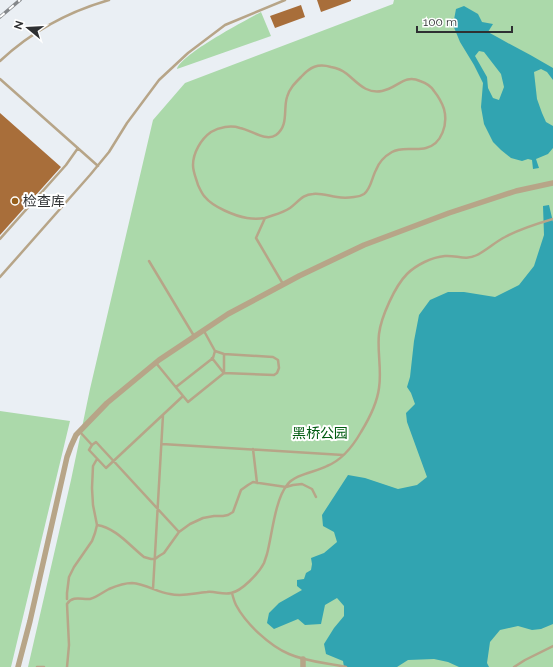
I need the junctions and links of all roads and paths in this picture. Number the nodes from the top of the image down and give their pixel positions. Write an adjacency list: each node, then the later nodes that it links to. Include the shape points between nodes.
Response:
1 (109, 0): 3 (lane, via 53,22 25,39)
2 (285, 0): 6 (lane, via 225,25 188,53 159,80)
3 (0, 61)
4 (0, 79): 5 (lane)
5 (78, 148): 6 (lane); 10 (lane, via 66,165)
6 (98, 166): 12 (lane)
7 (553, 183): 13 (street, via 516,191 364,245)
8 (265, 218): 8 (lane, via 290,208 311,194 347,198 364,194 376,168 386,156 402,149 427,148 435,144 440,139 445,116 444,107 434,90 422,81 408,78 390,89 373,91 358,85 339,69 321,65 313,67 293,85 287,96 282,128 274,136 260,136 234,126 210,133 200,143 194,157 195,175 200,190 218,207 238,216 250,219); 13 (lane, via 256,238)
9 (553, 220): 28 (lane, via 504,237 477,255 466,259 445,256 423,263 406,274 385,311 381,324 379,388 375,403 360,434)
10 (0, 238)
11 (149, 261): 15 (lane)
12 (0, 277)
13 (284, 285): 14 (street, via 228,314)
14 (204, 330): 15 (street); 16 (lane)
15 (195, 336): 19 (street)
16 (215, 351): 17 (lane); 18 (lane)
17 (224, 354): 20 (lane); 20 (lane, via 273,357 278,360 279,368 274,374)
18 (212, 358): 20 (lane); 21 (lane)
19 (156, 363): 21 (lane); 24 (street, via 107,403)
20 (224, 373): 22 (lane, via 188,402)
21 (176, 388): 22 (lane)
22 (183, 396): 23 (lane)
23 (163, 415): 26 (lane); 30 (lane)
24 (79, 432): 25 (lane); 43 (street, via 67,457)
25 (92, 444): 29 (lane, via 89,450); 30 (lane, via 96,442)
26 (162, 444): 27 (lane); 34 (lane)
27 (253, 449): 28 (lane); 31 (lane)
28 (343, 455): 32 (lane, via 328,466 295,478)
29 (97, 459): 30 (lane, via 106,468); 35 (lane, via 92,466 93,505)
30 (114, 461): 34 (lane)
31 (257, 483): 32 (lane); 36 (lane, via 253,482 241,490 235,508 228,515 203,518)
32 (286, 486): 33 (lane, via 302,484 312,489); 39 (lane, via 279,500 264,562 249,581)
33 (316, 497)
34 (158, 509): 36 (lane); 37 (lane)
35 (97, 525): 37 (lane, via 113,530 144,557); 40 (lane, via 92,541 69,577)
36 (179, 532): 37 (lane, via 164,553)
37 (155, 559): 38 (lane)
38 (153, 589): 39 (lane, via 180,596 207,592); 46 (lane, via 140,584 125,584 90,599 76,598 69,601)
39 (232, 593): 42 (lane, via 246,620 273,646)
40 (67, 599)
41 (553, 646): 49 (lane)
42 (303, 659): 47 (street); 48 (lane)
43 (18, 667)
44 (37, 667): 45 (lane)
45 (44, 667)
46 (67, 667)
47 (303, 667)
48 (346, 667)
49 (514, 667)

